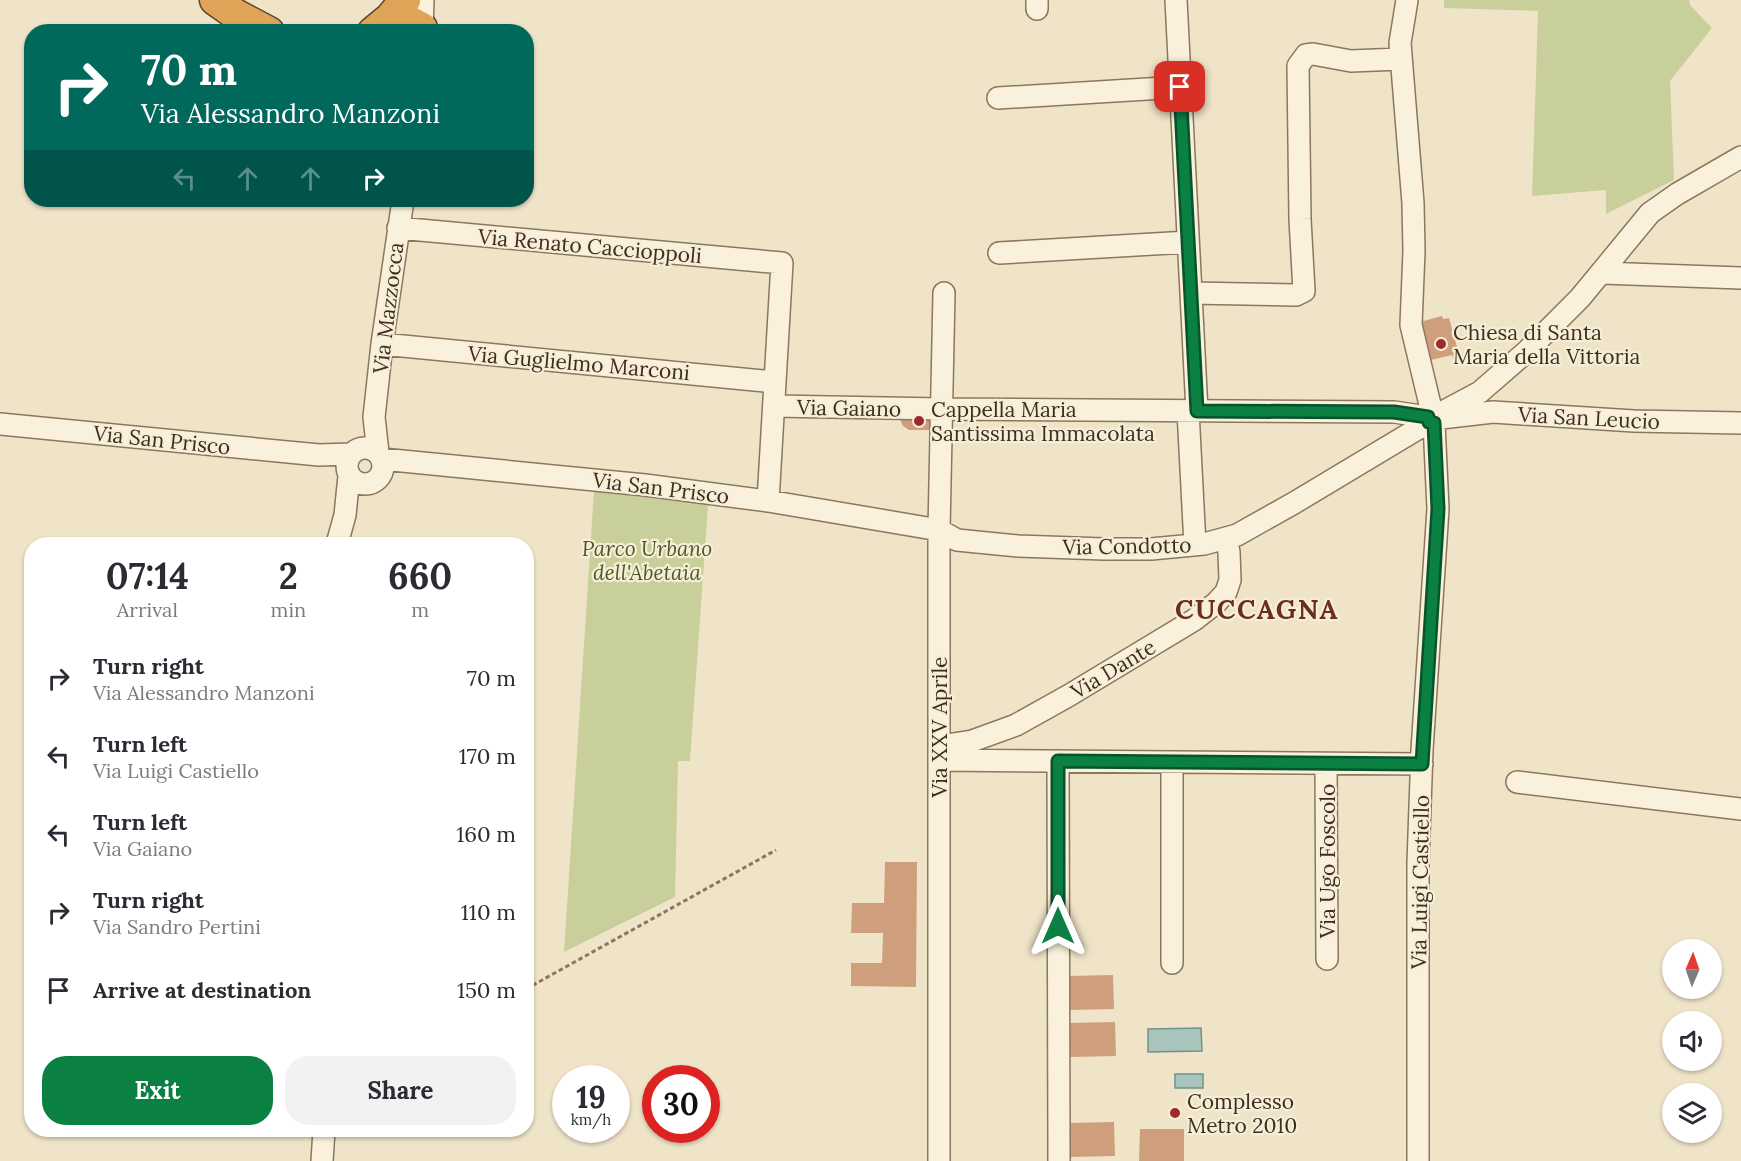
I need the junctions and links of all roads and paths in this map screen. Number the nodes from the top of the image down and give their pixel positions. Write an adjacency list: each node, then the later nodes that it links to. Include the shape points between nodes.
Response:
1 (215, 0): 5 (highway)
2 (250, 0): 6 (highway)
3 (1176, 0): 8 (street)
4 (1407, 0): 7 (street, Via Luigi Castiello)
5 (255, 24)
6 (265, 24)
7 (1400, 59): 18 (street, via 1351,61 1313,54 1306,55 1298,66 1304,291 1296,295); 24 (street, Via Luigi Castiello, via 1413,203 1411,325)
8 (1180, 87): 9 (street); 13 (street)
9 (998, 98)
10 (1741, 157): 15 (street, Via Condotto, via 1650,213)
11 (402, 207): 12 (street, Via Mazzocca)
12 (398, 228): 19 (street, Via Mazzocca); 20 (street, Via Renato Caccioppoli, via 782,263)
13 (1188, 242): 14 (street); 18 (street)
14 (999, 253)
15 (1602, 273): 16 (street); 24 (street, Via Condotto, via 1526,352 1480,392)
16 (1741, 278)
17 (944, 293): 22 (street, Via XXV Aprile)
18 (1191, 293): 23 (street)
19 (382, 344): 20 (street, Via Guglielmo Marconi); 27 (street, Via Mazzocca, via 374,417)
20 (775, 382): 21 (street)
21 (774, 406): 22 (street, Via Gaiano); 28 (street)
22 (941, 409): 23 (street, Via Gaiano); 30 (street, Via XXV Aprile)
23 (1192, 411): 24 (street, Via Gaiano, via 1394,412); 33 (street)
24 (1433, 418): 25 (street, Via San Leucio, via 1492,412); 32 (street, Via Condotto, via 1294,503); 38 (street, Via Luigi Castiello, via 1438,509)
25 (1741, 423)
26 (3, 424): 27 (street, Via San Prisco)
27 (361, 460): 28 (street, Via San Prisco, via 645,485); 29 (street); 29 (street, Via Mazzocca, via 384,464 382,474)
28 (768, 501): 30 (street, Via San Prisco)
29 (345, 515): 31 (street)
30 (939, 530): 33 (street, Via Condotto, via 957,540 1018,546 1151,549); 34 (street, Via XXV Aprile)
31 (339, 537)
32 (1226, 538): 33 (street, Via Condotto); 34 (street, Via Dante, via 1230,580 1226,592 1194,620 1016,725)
33 (1195, 545)
34 (940, 753): 35 (street); 47 (street, Via XXV Aprile)
35 (1058, 761): 36 (street); 48 (street)
36 (1172, 762): 37 (street); 43 (street)
37 (1326, 764): 38 (street); 42 (street, Via Ugo Foscolo)
38 (1422, 764): 49 (street, Via Luigi Castiello, via 1418,863)
39 (1517, 782): 40 (street)
40 (1741, 809)
41 (776, 850): 44 (path)
42 (1327, 959)
43 (1172, 963)
44 (534, 985)
45 (324, 1137): 46 (street)
46 (322, 1161)
47 (939, 1161)
48 (1059, 1161)
49 (1418, 1161)

